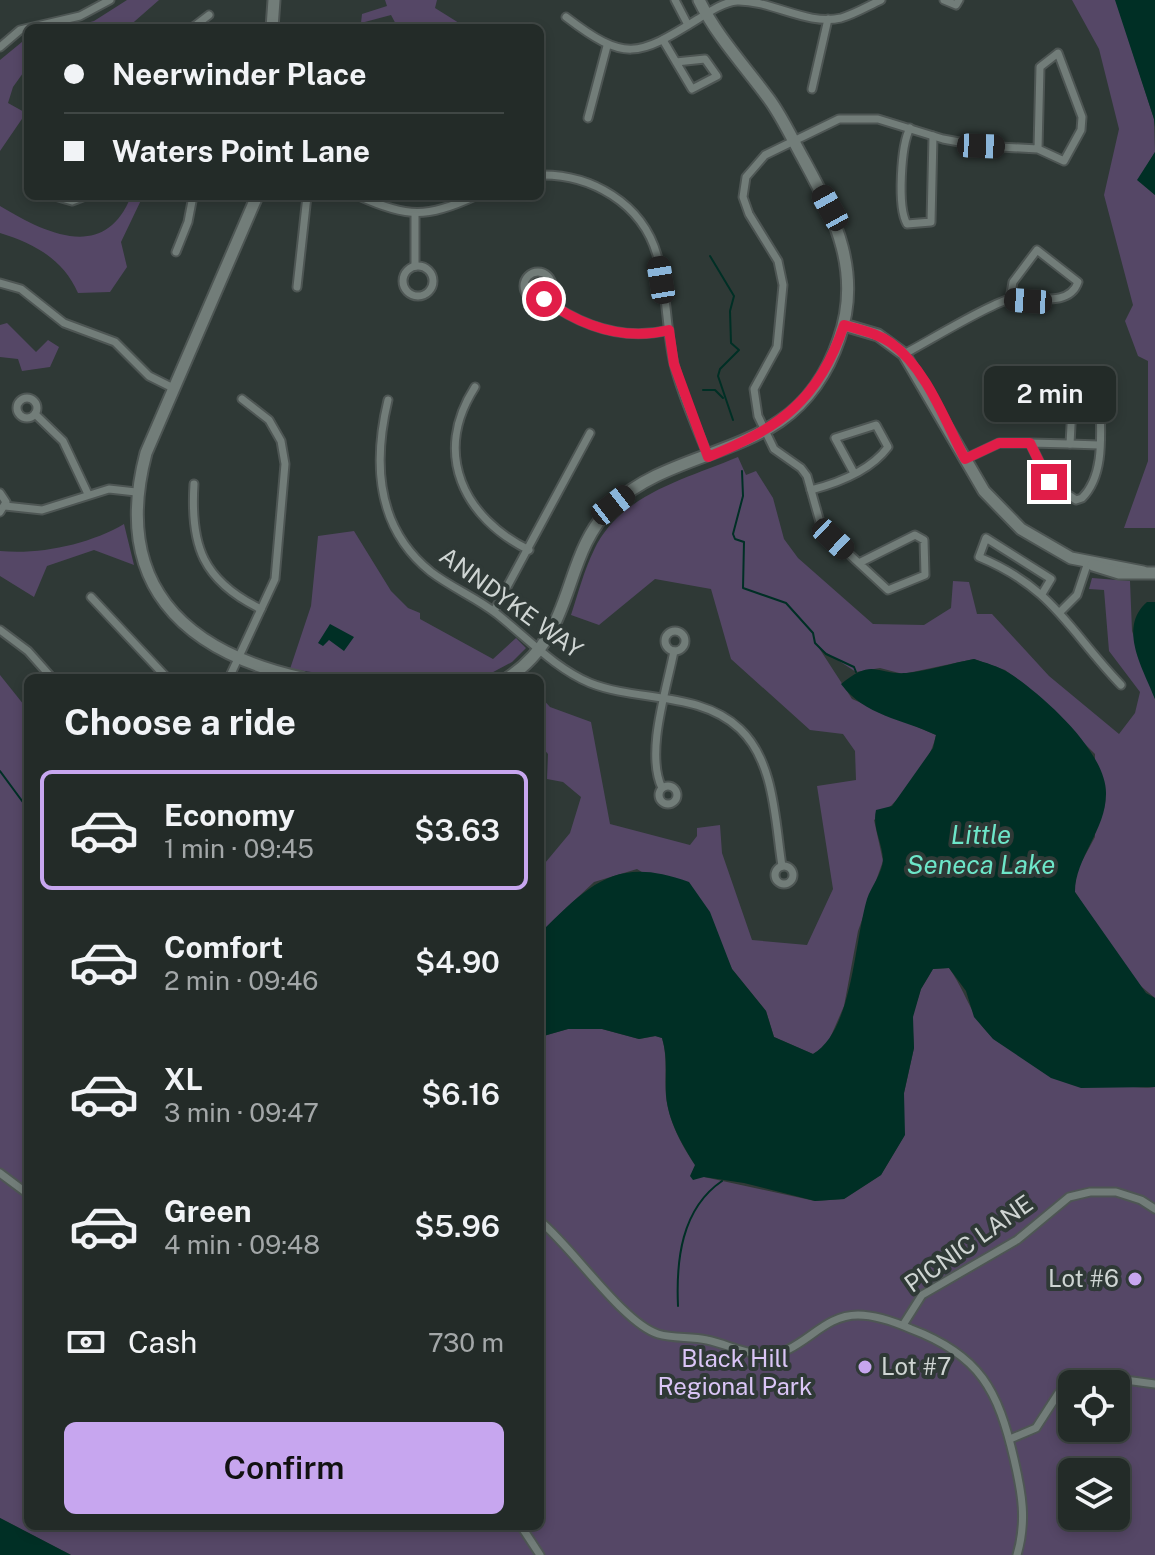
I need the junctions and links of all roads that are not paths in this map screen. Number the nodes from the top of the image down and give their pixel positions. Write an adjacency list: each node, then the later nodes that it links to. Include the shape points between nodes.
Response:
1 (110, 0): 13 (street, via 80,16)
2 (274, 0): 15 (street)
3 (675, 0): 16 (street)
4 (699, 0): 9 (street)
5 (881, 0): 12 (street)
6 (944, 0): 7 (street, via 956,5)
7 (959, 0)
8 (742, 1): 9 (street); 12 (street)
9 (706, 14): 16 (street); 26 (street)
10 (209, 15): 14 (street)
11 (566, 17): 19 (street)
12 (828, 19): 22 (street)
13 (46, 24)
14 (197, 24)
15 (272, 24)
16 (688, 25): 18 (street)
17 (24, 29): 20 (street)
18 (663, 40): 19 (street, via 639,48); 21 (street)
19 (607, 46): 23 (street)
20 (0, 47)
21 (676, 62): 21 (street, via 692,89 717,76 705,59)
22 (812, 89)
23 (588, 118)
24 (910, 128): 25 (street); 25 (street, via 903,141 903,211 907,224 914,226 931,222); 26 (street, via 878,119 839,119)
25 (933, 136): 27 (street, via 981,146)
26 (793, 139): 41 (street, via 841,236 849,284); 49 (street, via 753,166 743,187 749,214 778,261 783,285 777,347 754,389)
27 (1038, 149): 27 (street, via 1064,161 1081,130 1082,117 1058,53 1040,67)
28 (544, 175): 42 (street, via 588,181 633,212 657,255)
29 (192, 200): 35 (street)
30 (256, 200): 45 (street)
31 (307, 200): 38 (street)
32 (368, 200): 34 (street)
33 (466, 200): 34 (street)
34 (415, 214): 36 (street)
35 (176, 252)
36 (415, 266): 36 (street, via 425,268 433,279 424,296 409,294 404,286 406,272)
37 (0, 283): 45 (street, via 21,289 64,323 115,342 149,376)
38 (297, 287)
39 (544, 299): 39 (street, via 525,292 526,278 534,273 551,278 551,293); 42 (street, via 618,333)
40 (1010, 299): 40 (street, via 1046,302 1073,291 1078,282 1037,250 1013,282); 43 (street)
41 (844, 325): 43 (street, via 878,335); 49 (street, via 813,391)
42 (669, 330): 54 (street, via 674,364)
43 (904, 354): 55 (street)
44 (475, 387): 63 (street, via 459,436 461,481 486,523)
45 (173, 388): 59 (street)
46 (242, 399): 69 (street, via 269,420 281,441 285,464 275,579)
47 (388, 400): 70 (street, ANNDYKE WAY, via 378,461 391,521 428,570)
48 (35, 414): 61 (street, via 63,441)
49 (764, 431): 54 (street); 58 (street, via 774,449 801,468)
50 (590, 433): 63 (street)
51 (1030, 443): 52 (street); 53 (street, via 1049,482 1076,500 1095,481); 55 (street, via 999,443)
52 (1070, 444): 53 (street); 53 (street, via 1073,388 1100,389)
53 (1099, 445)
54 (708, 457): 73 (street, via 651,480 613,505 579,558 561,617)
55 (965, 459): 64 (street, via 989,498 1021,529 1054,550)
56 (854, 473): 56 (street, via 888,447 876,425 835,438); 58 (street)
57 (194, 484): 69 (street, via 193,523 203,559 226,588)
58 (811, 490): 65 (street, via 822,529)
59 (136, 492): 61 (street, via 109,489); 75 (street, via 140,546 159,592 188,628)
60 (0, 493): 62 (street)
61 (88, 494): 62 (street, via 42,510)
62 (3, 509)
63 (529, 550): 70 (street)
64 (1088, 562): 66 (street); 71 (street, via 1077,595)
65 (859, 563): 65 (street, via 888,590 925,575 924,540 915,535)
66 (1149, 572)
67 (1042, 594): 67 (street, via 1051,579 986,538 979,557); 71 (street)
68 (91, 597): 77 (street)
69 (261, 609): 75 (street)
70 (494, 611): 73 (street, ANNDYKE WAY)
71 (1061, 611): 81 (street)
72 (0, 630): 76 (street)
73 (541, 650): 80 (street); 82 (street, ANNDYKE WAY, via 592,684)
74 (674, 651): 82 (street)
75 (237, 660): 78 (street); 79 (street)
76 (48, 674)
77 (163, 674)
78 (231, 674)
79 (288, 674)
80 (513, 674)
81 (1121, 685)
82 (665, 699): 83 (street, via 655,760); 84 (street, ANNDYKE WAY, via 721,715 756,749 767,775)
83 (662, 788)
84 (782, 866)
85 (0, 1173): 86 (street)
86 (24, 1191)
87 (1155, 1209): 89 (street, PICNIC LANE, via 1116,1192 1069,1197 1017,1240 922,1295)
88 (544, 1225): 89 (street, via 634,1319 663,1336 706,1339 744,1353 769,1355 849,1315)
89 (903, 1325): 91 (street, via 944,1343 977,1368 997,1399)
90 (1155, 1384): 91 (street, via 1096,1376 1074,1380 1036,1428)
91 (1010, 1439): 94 (street, via 1024,1510)
92 (524, 1530): 93 (street)
93 (540, 1555)
94 (1017, 1555)

